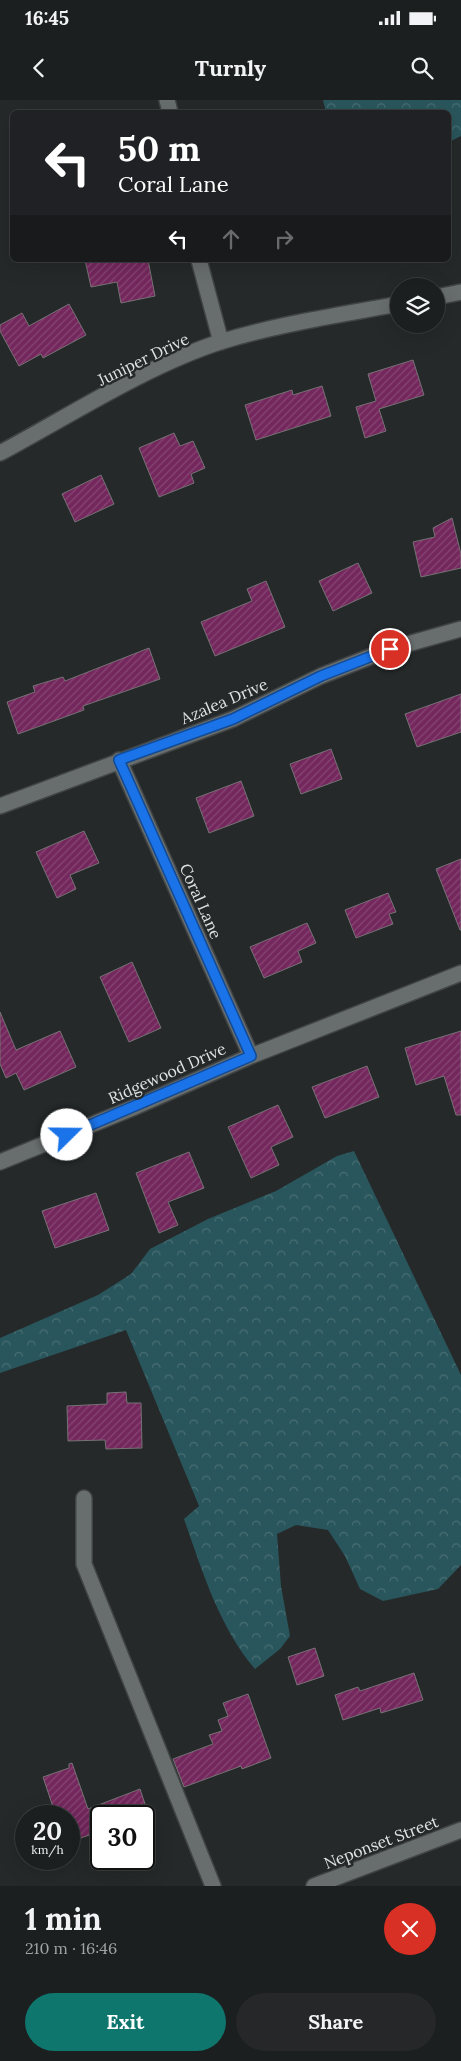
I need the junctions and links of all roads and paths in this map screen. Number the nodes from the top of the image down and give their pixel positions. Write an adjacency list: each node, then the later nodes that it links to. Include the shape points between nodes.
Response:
1 (200, 262): 5 (street)
2 (461, 292): 3 (street)
3 (445, 295)
4 (390, 306): 5 (street, Juniper Drive)
5 (221, 342): 6 (street, Juniper Drive, via 168,362)
6 (0, 453)
7 (461, 629): 8 (street, Azalea Drive, via 390,649 321,676 233,719)
8 (119, 760): 9 (street, Azalea Drive); 11 (street, Coral Lane)
9 (0, 806)
10 (461, 973): 11 (street, Ridgewood Drive)
11 (251, 1056): 12 (street, Ridgewood Drive)
12 (0, 1162)
13 (84, 1498): 15 (street, via 84,1564)
14 (461, 1830): 16 (street, Neponset Street)
15 (214, 1886)
16 (314, 1886)

